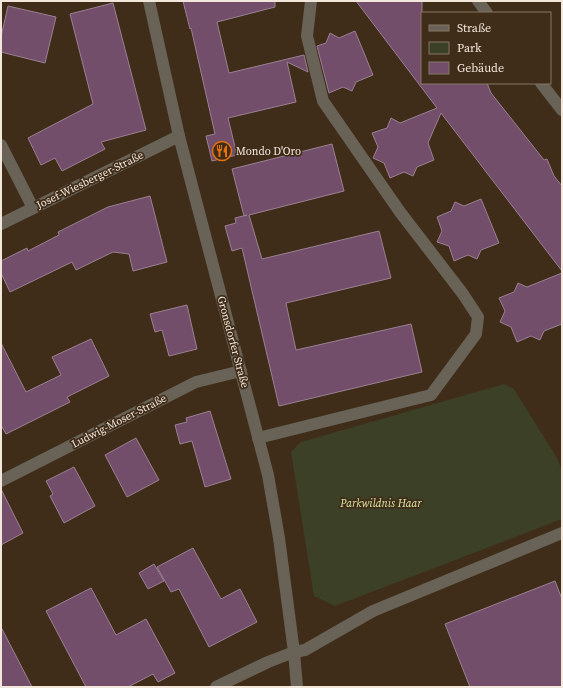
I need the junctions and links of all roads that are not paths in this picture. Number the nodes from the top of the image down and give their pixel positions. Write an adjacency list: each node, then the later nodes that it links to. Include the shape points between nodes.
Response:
1 (149, 1): 7 (street, Gronsdorfer Straße)
2 (311, 1): 12 (street, via 307,36 323,101 478,318 476,334 431,395)
3 (478, 1): 4 (street)
4 (486, 12)
5 (542, 84): 6 (street)
6 (562, 110)
7 (179, 136): 9 (street, Josef-Wiesberger-Straße); 11 (street, Gronsdorfer Straße)
8 (1, 145): 9 (street)
9 (33, 208): 10 (street, Josef-Wiesberger-Straße)
10 (1, 224)
11 (241, 371): 12 (street, Gronsdorfer Straße); 13 (street, Ludwig-Moser-Straße, via 196,382)
12 (258, 438): 15 (street, Gronsdorfer Straße, via 268,475 279,538)
13 (1, 480)
14 (562, 532): 15 (street, via 373,611 305,650)
15 (294, 652): 16 (street); 17 (street, Gronsdorfer Straße)
16 (216, 687)
17 (297, 687)

